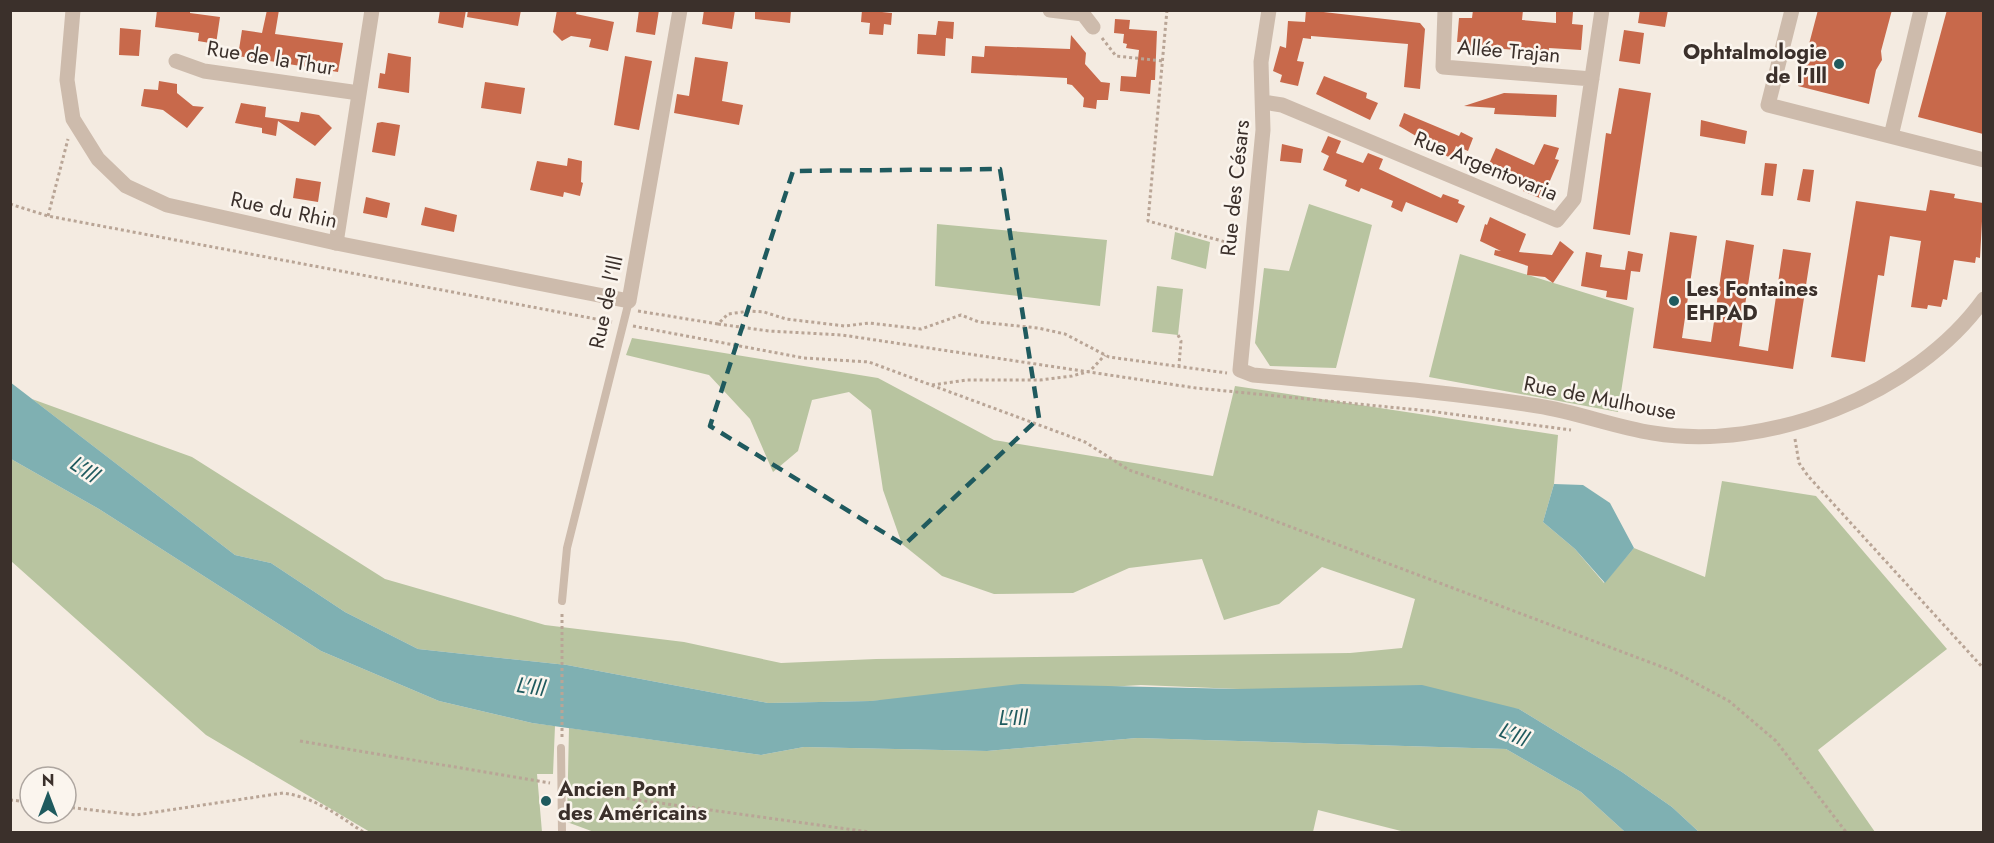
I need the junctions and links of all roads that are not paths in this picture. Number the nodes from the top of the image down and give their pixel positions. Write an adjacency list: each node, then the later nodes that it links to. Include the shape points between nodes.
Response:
1 (73, 10): 17 (street, Rue du Rhin, via 67,80 73,118 98,159 126,186 166,205)
2 (372, 10): 13 (street, Rue de la Thur)
3 (680, 10): 19 (street, Rue de l'Ill)
4 (1050, 10): 10 (street, via 1083,14)
5 (1269, 10): 14 (street, Rue des Césars, via 1261,62)
6 (1445, 10): 12 (street, Allée Trajan, via 1443,67)
7 (1602, 10): 12 (street, Rue Argentovaria)
8 (1792, 10): 15 (street, via 1768,105)
9 (1921, 10): 15 (street)
10 (1093, 27)
11 (176, 61): 13 (street, Rue de la Thur, via 204,71)
12 (1592, 79): 14 (street, Rue Argentovaria, via 1574,200 1557,220 1282,105)
13 (359, 93): 17 (street, Rue de la Thur)
14 (1263, 102): 20 (street, Rue des Césars)
15 (1891, 136): 16 (street)
16 (1983, 160)
17 (336, 243): 19 (street, Rue du Rhin)
18 (1983, 299): 20 (street, Rue de Mulhouse, via 1962,324 1899,376 1854,402 1768,431 1702,436 1655,434 1540,406 1253,375)
19 (628, 305): 21 (lane, Rue de l'Ill, via 567,548)
20 (1240, 370)
21 (562, 601)
22 (561, 748): 23 (lane)
23 (562, 832)

